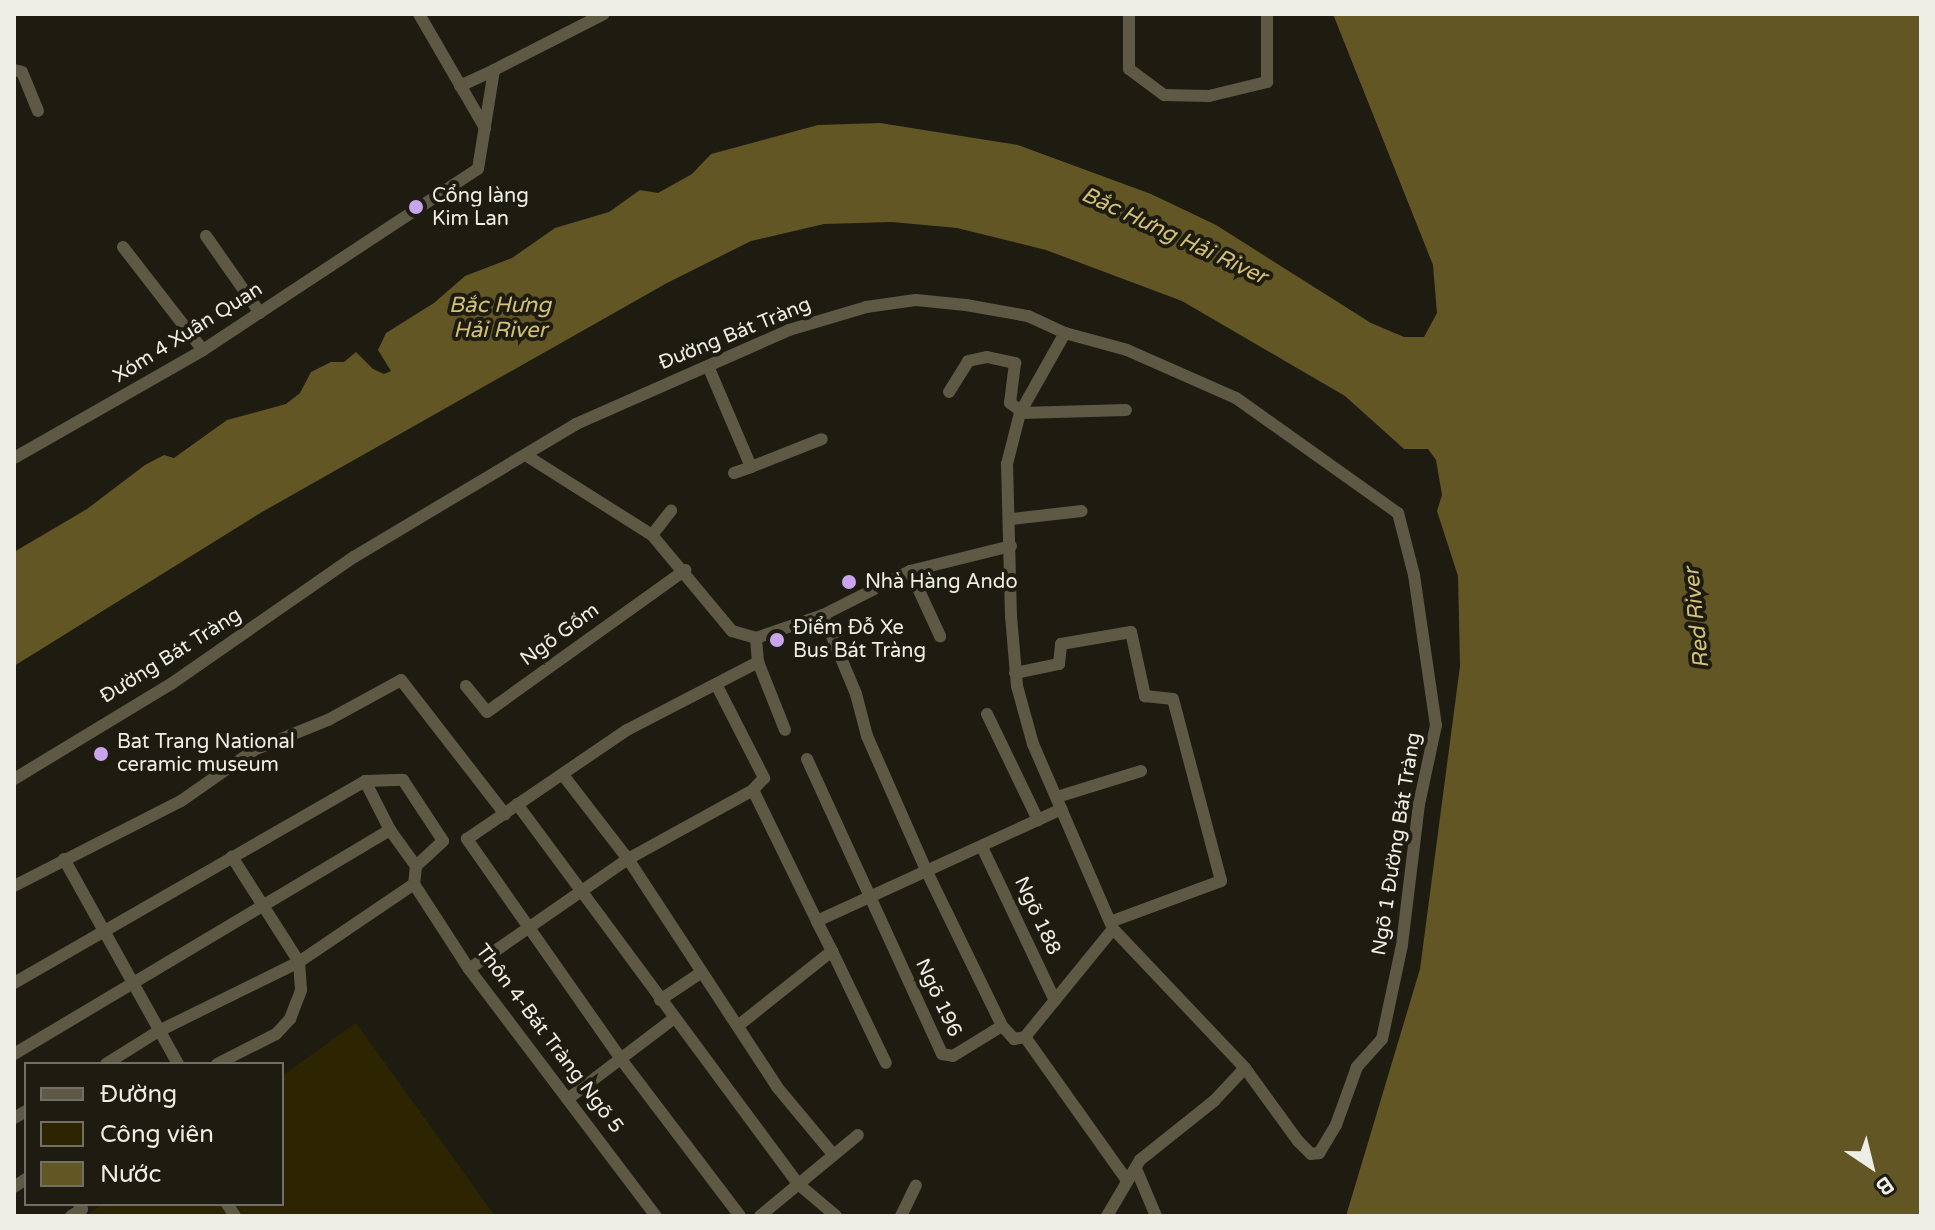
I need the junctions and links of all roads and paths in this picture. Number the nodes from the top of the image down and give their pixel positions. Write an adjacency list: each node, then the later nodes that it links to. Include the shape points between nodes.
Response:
1 (419, 14): 7 (street)
2 (604, 14): 6 (street)
3 (1129, 14): 4 (street, via 1129,69 1164,95 1194,96 1267,82)
4 (1267, 14)
5 (14, 70): 8 (street, via 22,72)
6 (494, 70): 7 (street); 9 (street, Xóm 4 Xuân Quan)
7 (460, 86): 9 (street)
8 (38, 111)
9 (485, 128): 12 (street, Xóm 4 Xuân Quan, via 478,169)
10 (206, 236): 12 (street)
11 (123, 247): 14 (street)
12 (260, 313): 14 (street, Xóm 4 Xuân Quan)
13 (1065, 333): 15 (street, Đường Bát Tràng, via 1028,316 916,300 866,307 789,330); 18 (street); 87 (street, Ngõ 1 Đường Bát Tràng, via 1127,350 1236,398 1398,513 1424,621 1436,725 1382,1039 1357,1067 1336,1125 1319,1153 1311,1154 1298,1141)
14 (203, 350): 21 (street, Xóm 4 Xuân Quan)
15 (708, 366): 20 (street, Đường Bát Tràng, via 576,424); 22 (street)
16 (949, 392): 18 (street, via 968,361 987,357 1015,363 1010,403)
17 (1126, 410): 18 (street)
18 (1020, 412): 26 (street, via 1007,464)
19 (822, 439): 22 (street)
20 (527, 456): 27 (street); 43 (street, Đường Bát Tràng, via 354,557 171,684)
21 (14, 458)
22 (751, 467): 23 (street)
23 (734, 473)
24 (671, 511): 27 (street)
25 (1082, 511): 26 (street)
26 (1011, 519): 28 (street)
27 (652, 535): 29 (street)
28 (1011, 546): 30 (street); 35 (street)
29 (685, 570): 33 (street, via 732,631); 37 (street, Ngõ Gốm, via 487,712)
30 (910, 571): 31 (street); 32 (street)
31 (823, 615): 33 (street); 58 (street, via 856,694 867,736)
32 (940, 636)
33 (756, 638): 34 (street)
34 (758, 662): 36 (street); 39 (street)
35 (1015, 673): 46 (street, via 1033,744); 65 (street, via 1059,664 1061,644 1131,632 1145,696 1173,699 1221,881)
36 (716, 684): 42 (street, via 627,730); 45 (street, via 764,778)
37 (466, 686)
38 (987, 714): 49 (street)
39 (785, 730)
40 (807, 759): 62 (street)
41 (1141, 771): 46 (street)
42 (563, 775): 47 (street); 56 (street)
43 (14, 779)
44 (365, 781): 50 (street); 52 (street, via 403,780); 54 (street)
45 (753, 790): 56 (street); 64 (street)
46 (1059, 803): 49 (street); 65 (street)
47 (517, 804): 48 (street); 61 (street)
48 (505, 814): 51 (street); 55 (street, via 401,680 328,720 254,750 181,801)
49 (1038, 820): 53 (street)
50 (390, 830): 57 (street); 63 (street)
51 (467, 839): 52 (street); 66 (street)
52 (443, 841): 57 (street)
53 (982, 847): 58 (street); 75 (street, Ngõ 188)
54 (232, 857): 63 (street); 67 (street)
55 (64, 859): 60 (street); 67 (street)
56 (628, 859): 61 (street); 71 (street)
57 (416, 866): 59 (street)
58 (927, 872): 62 (street); 78 (street)
59 (414, 884): 69 (street); 70 (street, Thôn 4-Bát Tràng Ngõ 5)
60 (14, 886)
61 (578, 891): 66 (street); 74 (street)
62 (869, 897): 64 (street); 78 (street, Ngõ 196, via 944,1056)
63 (261, 906): 69 (street); 73 (street)
64 (817, 921): 68 (street)
65 (1111, 926): 75 (street); 87 (street)
66 (525, 927): 70 (street); 82 (street)
67 (102, 932): 72 (street); 73 (street)
68 (832, 951): 77 (street); 86 (street)
69 (299, 962): 79 (street); 85 (street, via 301,990 286,1024)
70 (469, 969): 88 (street, Thôn 4-Bát Tràng Ngõ 5)
71 (702, 972): 74 (street); 77 (street)
72 (14, 983)
73 (130, 984): 79 (street); 81 (street)
74 (660, 1000): 76 (street)
75 (1055, 1001): 80 (street)
76 (673, 1019): 82 (street); 92 (street)
77 (739, 1025): 90 (street, via 777,1087)
78 (1002, 1026): 80 (street, via 1014,1039)
79 (157, 1032): 83 (street); 84 (street)
80 (1025, 1037): 91 (street)
81 (14, 1054)
82 (621, 1059): 88 (street); 95 (street)
83 (109, 1062)
84 (177, 1062)
85 (220, 1062)
86 (886, 1063)
87 (1245, 1068): 91 (street, via 1214,1101 1140,1160)
88 (569, 1098): 94 (street, Thôn 4-Bát Tràng Ngõ 5)
89 (858, 1135): 90 (street)
90 (832, 1153): 92 (street)
91 (1132, 1175): 99 (street); 100 (street)
92 (797, 1183): 96 (street); 97 (street)
93 (916, 1185): 98 (street)
94 (656, 1216)
95 (740, 1216)
96 (760, 1216)
97 (836, 1216)
98 (901, 1216)
99 (1107, 1216)
100 (1156, 1216)

